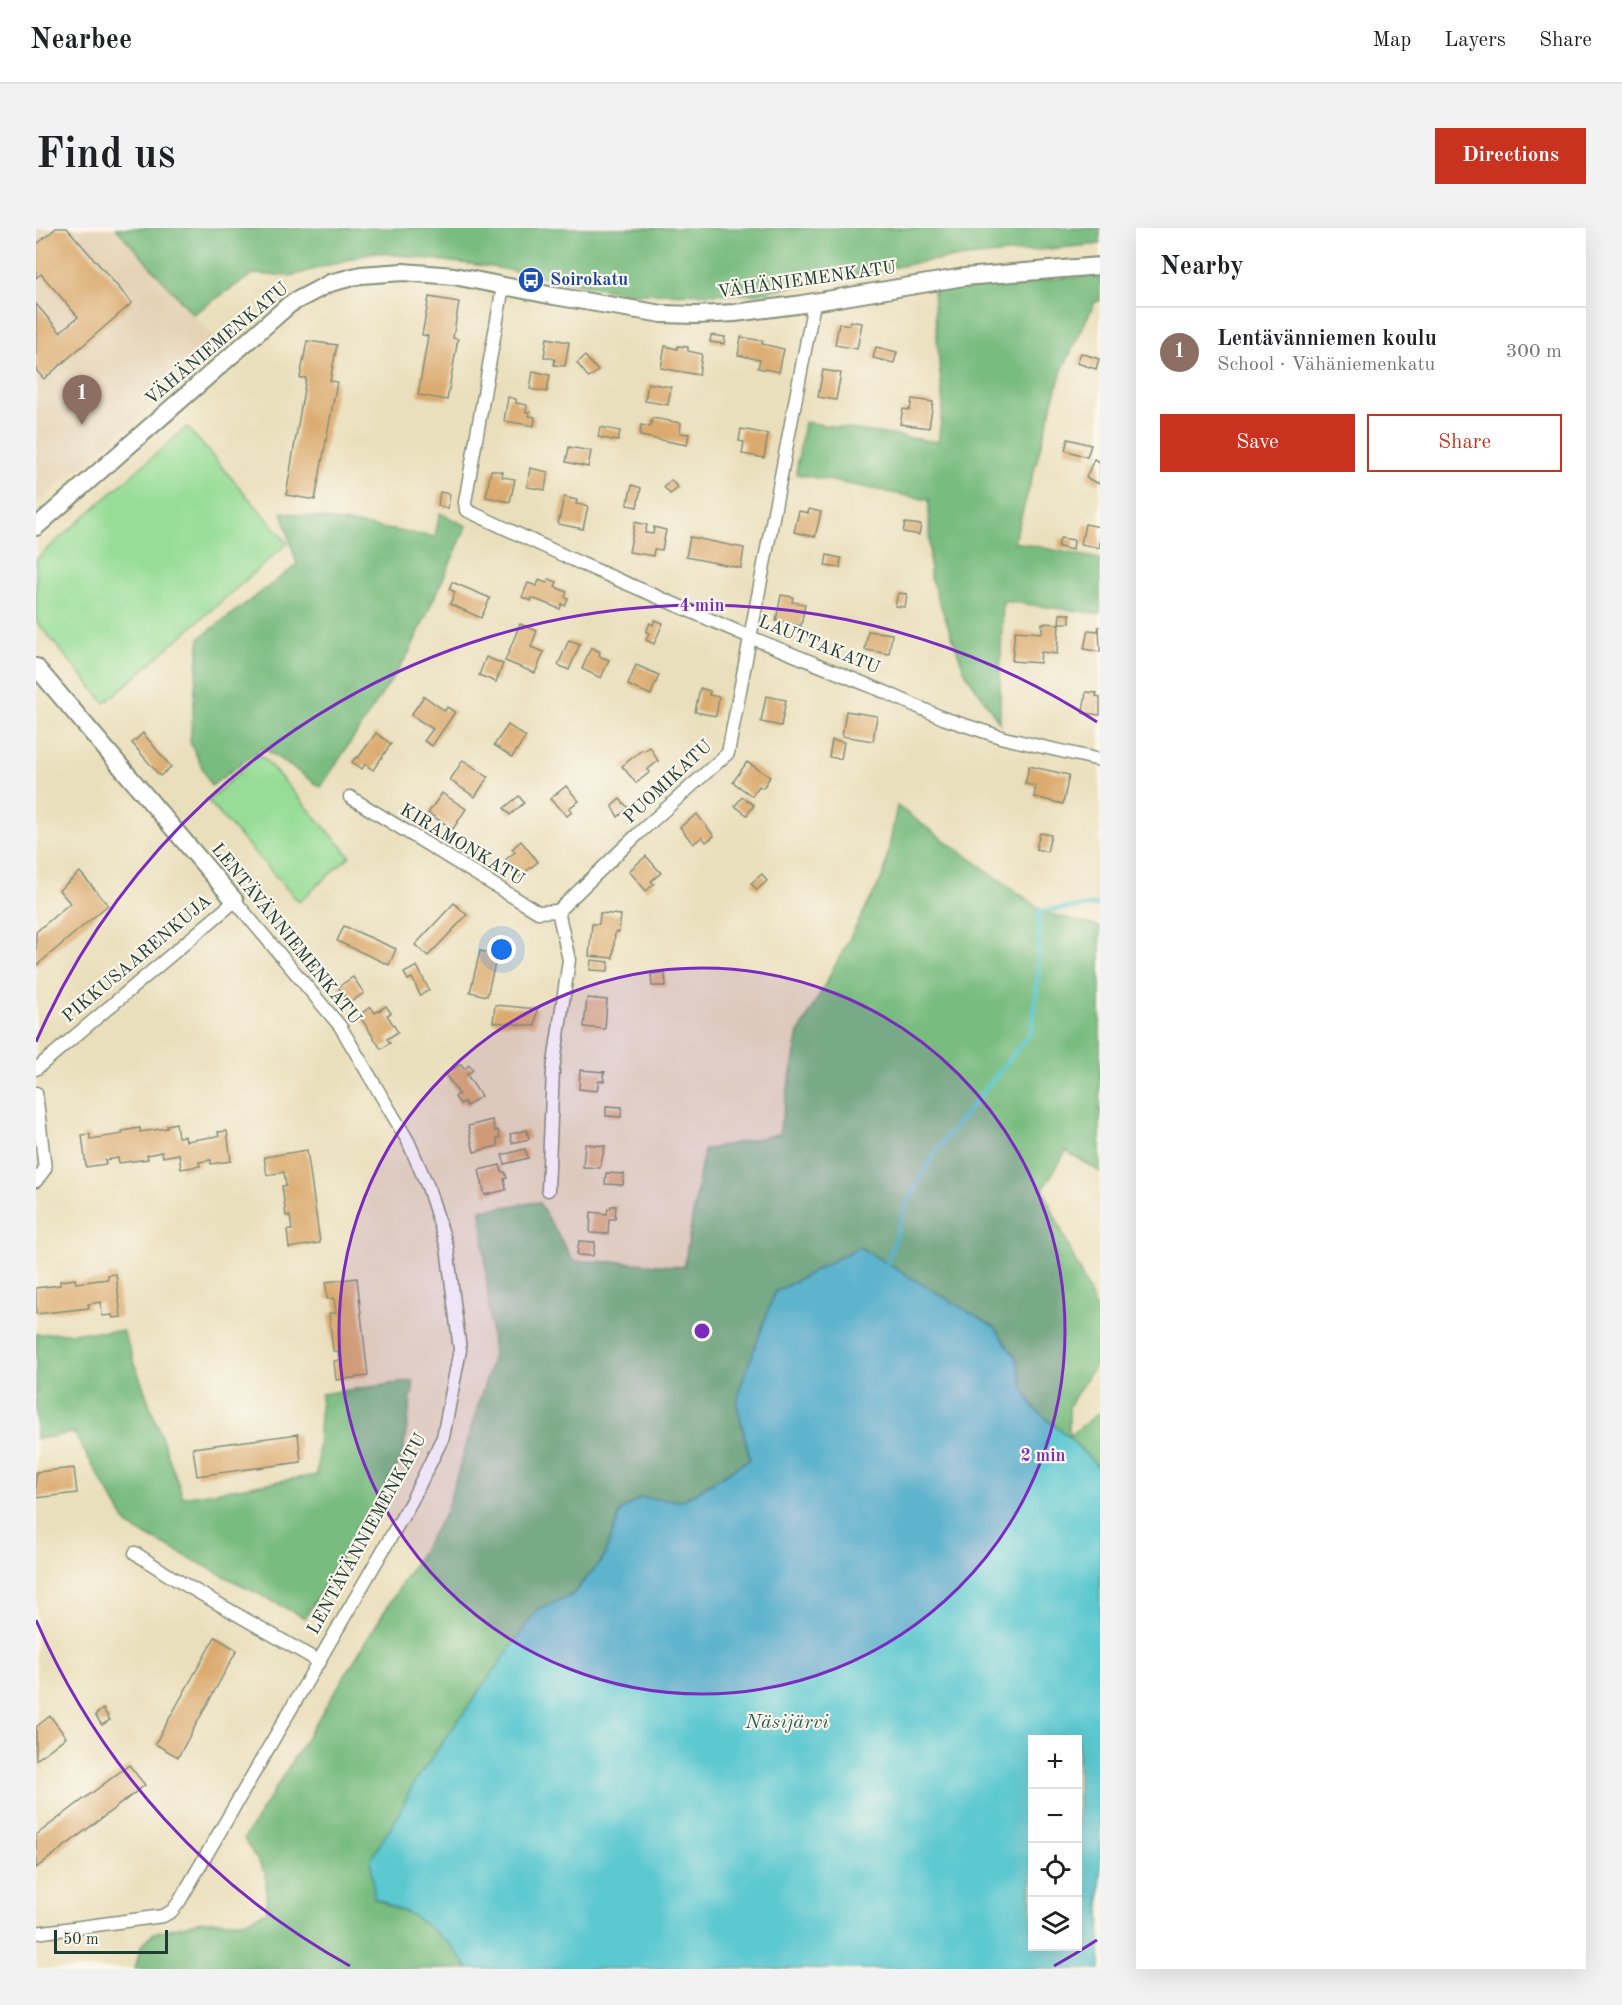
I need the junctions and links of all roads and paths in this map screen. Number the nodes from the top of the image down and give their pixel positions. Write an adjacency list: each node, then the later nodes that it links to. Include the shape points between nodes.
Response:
1 (1100, 266): 3 (street, VÄHÄNIEMENKATU, via 964,277)
2 (503, 286): 3 (street, VÄHÄNIEMENKATU, via 662,314 735,313); 4 (street, VÄHÄNIEMENKATU, via 454,276 403,272 361,275 330,283 290,304); 5 (street, LAUTTAKATU, via 466,510)
3 (814, 303): 5 (street, PUOMIKATU)
4 (36, 527)
5 (750, 637): 7 (street, LAUTTAKATU, via 943,718 1004,738); 10 (street, PUOMIKATU, via 728,753)
6 (36, 667): 9 (street, LENTÄVÄNNIEMENKATU)
7 (1100, 760)
8 (350, 797): 10 (street, KIRAMONKATU, via 538,912)
9 (234, 901): 11 (street, PIKKUSAARENKUJA); 16 (street, LENTÄVÄNNIEMENKATU, via 340,1026 408,1141 447,1247 460,1350 442,1437 411,1502)
10 (558, 911): 14 (street, via 569,960 553,1070)
11 (36, 1069)
12 (36, 1093): 13 (street, via 45,1168)
13 (36, 1180)
14 (548, 1190)
15 (135, 1553): 16 (street)
16 (320, 1662): 17 (street, LENTÄVÄNNIEMENKATU, via 172,1911 163,1916)
17 (36, 1933)

